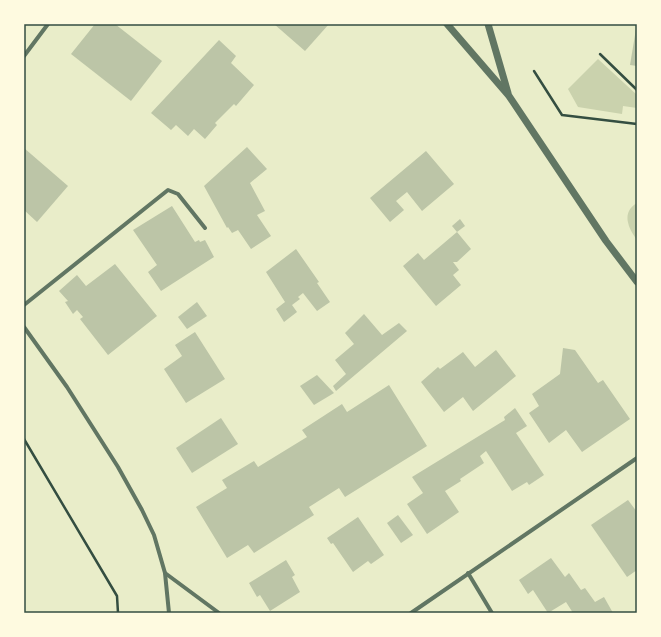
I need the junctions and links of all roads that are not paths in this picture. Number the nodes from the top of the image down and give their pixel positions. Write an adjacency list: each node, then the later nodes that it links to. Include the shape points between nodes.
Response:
1 (48, 24): 4 (street)
2 (446, 24): 5 (street)
3 (488, 24): 5 (street)
4 (24, 56)
5 (509, 96): 7 (street, via 606,241)
6 (205, 228): 8 (street, via 178,194 168,190)
7 (637, 282)
8 (24, 304)
9 (24, 327): 11 (street, via 67,387 118,467 154,535)
10 (637, 458): 12 (street)
11 (165, 573): 13 (street); 14 (street)
12 (468, 573): 15 (street); 16 (street)
13 (169, 613)
14 (219, 613)
15 (411, 613)
16 (492, 613)

